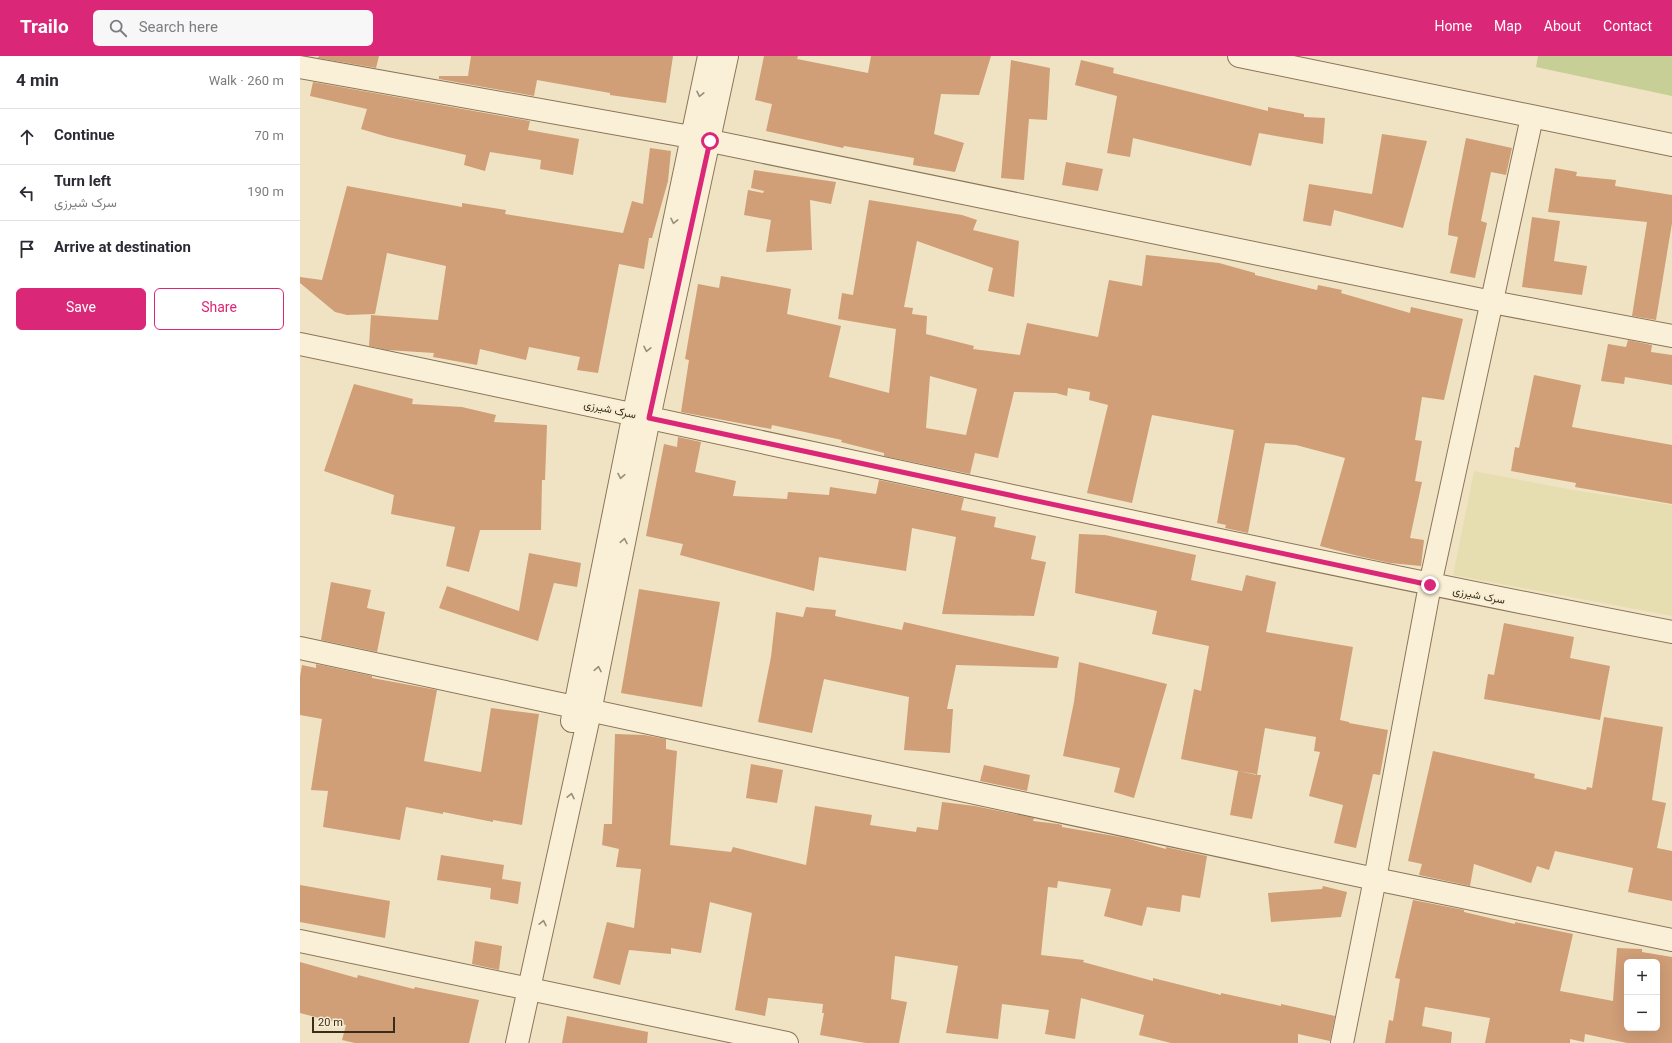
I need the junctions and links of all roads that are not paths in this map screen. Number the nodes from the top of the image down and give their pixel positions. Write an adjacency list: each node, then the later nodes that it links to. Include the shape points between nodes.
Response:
1 (709, 56): 6 (street, one-way to 6)
2 (726, 56): 6 (street)
3 (1239, 56): 5 (street)
4 (300, 68): 6 (street)
5 (1532, 117): 7 (street); 8 (street)
6 (700, 139): 8 (street); 11 (street)
7 (1672, 145)
8 (1492, 302): 9 (street); 12 (street)
9 (1672, 336)
10 (300, 344): 11 (street, سرک شیرزی)
11 (641, 416): 12 (street, سرک شیرزی); 15 (street)
12 (1430, 585): 13 (street, سرک شیرزی); 16 (street)
13 (1672, 632)
14 (300, 648): 15 (street)
15 (582, 709): 16 (street); 19 (street)
16 (1375, 879): 17 (street); 23 (street)
17 (1672, 940)
18 (300, 941): 19 (street)
19 (522, 988): 20 (street); 21 (street); 22 (street)
20 (503, 1043)
21 (517, 1043)
22 (787, 1043)
23 (1342, 1043)

